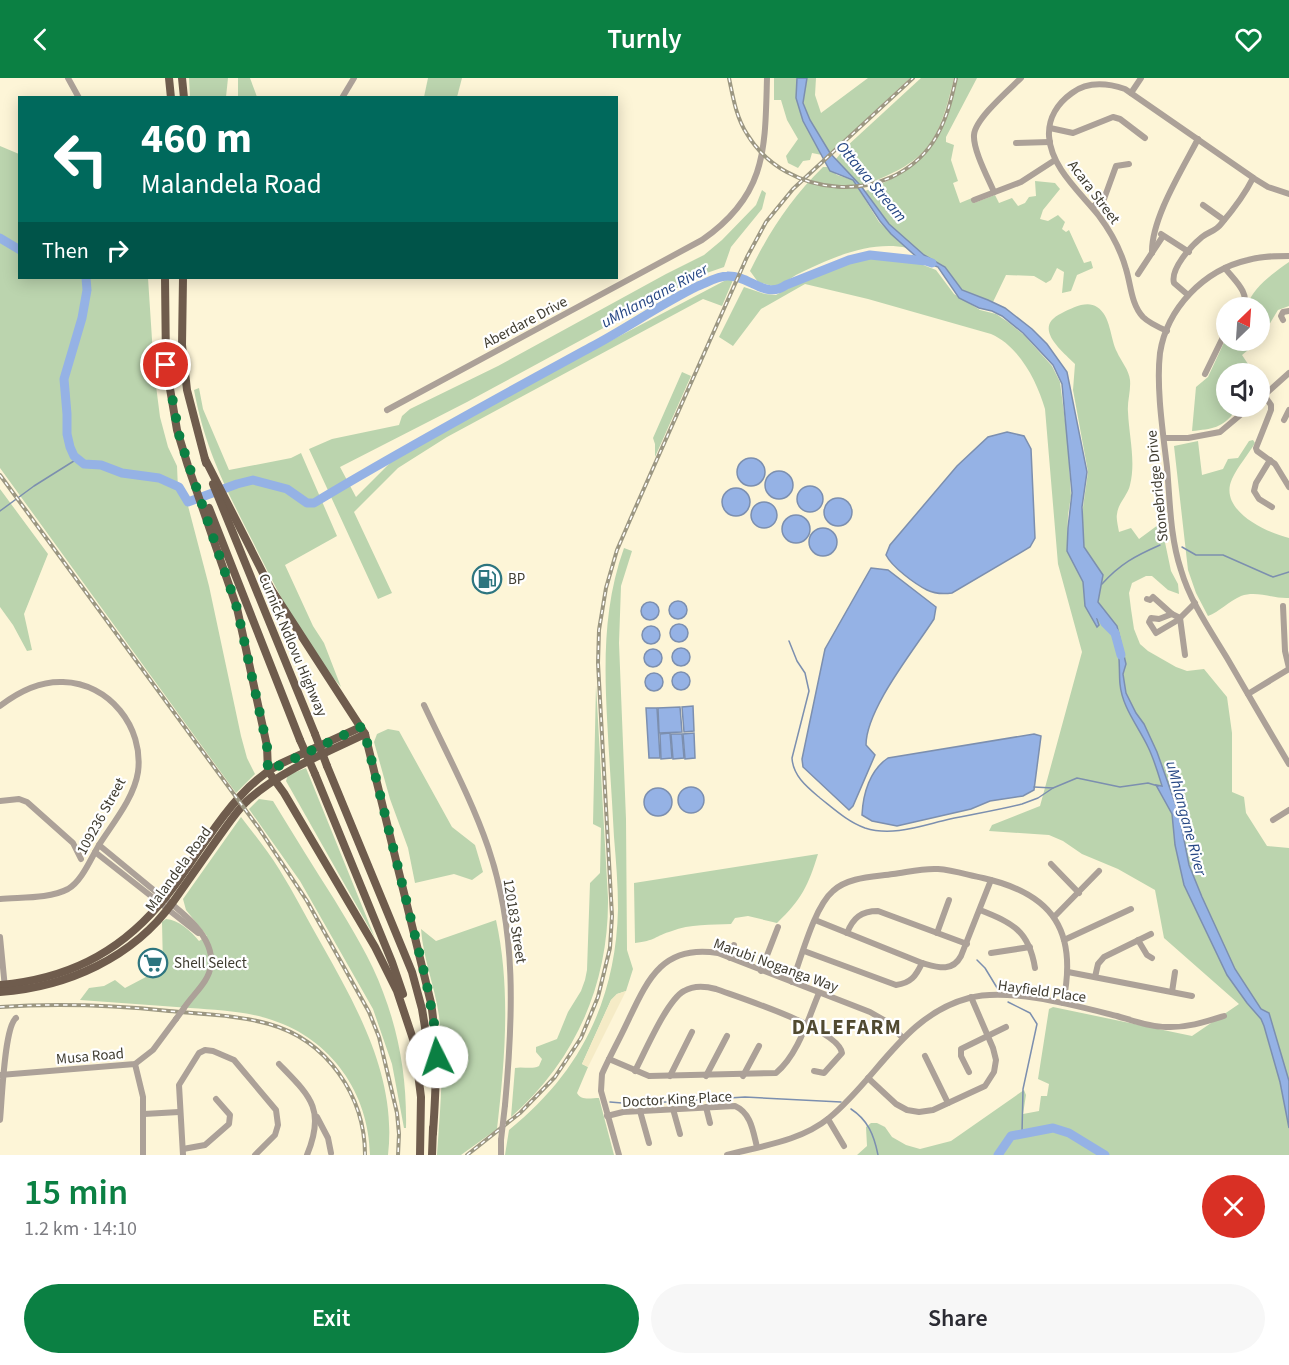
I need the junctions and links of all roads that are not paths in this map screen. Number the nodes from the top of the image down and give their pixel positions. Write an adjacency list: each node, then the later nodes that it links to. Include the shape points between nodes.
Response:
1 (68, 78): 9 (street)
2 (167, 78): 10 (main road)
3 (182, 78): 11 (main road)
4 (354, 78): 12 (street)
5 (767, 78): 45 (street, Aberdare Drive, via 762,160 742,203 727,221 702,240)
6 (1021, 78): 21 (street, via 975,130 976,146)
7 (1141, 78): 8 (street)
8 (1131, 93): 13 (street, Acara Street, via 1105,84 1076,90 1058,106); 15 (street, Acara Street)
9 (78, 96)
10 (169, 96)
11 (184, 96)
12 (343, 96)
13 (1050, 128): 14 (street, via 1073,133 1113,117); 16 (street, Acara Street)
14 (1145, 138)
15 (1198, 139): 20 (street, Acara Street); 27 (street)
16 (1050, 142): 17 (street); 18 (street, Acara Street)
17 (1016, 143)
18 (1055, 160): 21 (street, via 1021,182); 25 (street, Acara Street)
19 (1129, 164): 25 (street, via 1116,166 1104,199)
20 (1253, 178): 22 (street, Acara Street); 26 (street)
21 (994, 192): 23 (street)
22 (1289, 194)
23 (974, 200)
24 (1203, 205): 26 (street)
25 (1092, 207): 40 (street, Acara Street, via 1107,226 1121,255 1136,307 1143,317)
26 (1224, 220): 29 (street)
27 (1155, 230): 28 (street); 30 (street)
28 (1163, 236): 29 (street); 30 (street)
29 (1189, 252): 36 (street, via 1176,267 1173,279 1176,287)
30 (1152, 253): 33 (street)
31 (1289, 256): 32 (street, Stonebridge Drive, via 1249,260)
32 (1225, 268): 36 (street, Stonebridge Drive); 37 (street)
33 (1138, 274)
34 (167, 279): 54 (main road, Curnick Ndlovu Highway, via 176,398 190,466)
35 (183, 279): 52 (main road, via 182,345 187,390)
36 (1188, 295): 40 (street, Stonebridge Drive)
37 (1245, 297)
38 (1289, 311): 39 (street, via 1282,312)
39 (1283, 320)
40 (1167, 331): 50 (street, Stonebridge Drive, via 1159,371)
41 (1216, 351): 43 (street)
42 (1289, 373): 44 (street)
43 (1205, 374)
44 (1270, 390)
45 (387, 410)
46 (1289, 410): 49 (street)
47 (1238, 417): 50 (street, via 1220,432)
48 (1268, 417): 51 (street, via 1256,448)
49 (1284, 420)
50 (1164, 438): 57 (street, Stonebridge Drive, via 1175,547)
51 (1270, 460): 53 (street); 55 (street, via 1254,491)
52 (213, 477): 66 (main road, via 271,589); 149 (main road, Curnick Ndlovu Highway, bridge, via 251,580 406,958 431,1060)
53 (1289, 487)
54 (202, 498): 68 (main road, via 237,608 267,746); 123 (main road, Curnick Ndlovu Highway, bridge, via 392,962)
55 (1272, 507)
56 (1147, 599): 59 (street, via 1153,597)
57 (1195, 603): 60 (street); 63 (street, Stonebridge Drive)
58 (1283, 606): 62 (street)
59 (1172, 614): 60 (street); 60 (street, via 1151,618 1149,622 1156,633)
60 (1180, 618): 61 (street)
61 (1185, 656)
62 (1289, 668): 63 (street)
63 (1248, 693): 67 (street, Stonebridge Drive)
64 (424, 705): 161 (street, 120183 Street, bridge, via 478,823 501,902 512,994)
65 (0, 706): 73 (street, 109236 Street, via 21,691 63,682 95,690 123,714 138,747 137,775 127,800)
66 (363, 731): 68 (main road, Malandela Road); 69 (main road, Malandela Road); 149 (main road, via 431,1003 437,1071)
67 (1289, 764)
68 (268, 771): 69 (main road); 82 (main road, Malandela Road, via 230,807)
69 (273, 780): 82 (main road, Malandela Road, via 239,810); 123 (main road, via 375,947 397,991)
70 (0, 801): 75 (street, via 27,802 73,843)
71 (1289, 810): 72 (street)
72 (1273, 820)
73 (99, 845): 74 (street, 109236 Street); 82 (street)
74 (95, 852): 80 (street, 109236 Street, via 67,890); 82 (street)
75 (81, 859)
76 (1051, 864): 79 (street)
77 (1099, 871): 79 (street)
78 (991, 880): 84 (street); 85 (street, via 1024,890); 86 (street, via 937,869 858,880 833,891)
79 (1079, 893): 85 (street)
80 (0, 899)
81 (949, 900): 89 (street)
82 (166, 904): 109 (main road, Malandela Road, via 99,956 68,971); 127 (street, Musa Road, bridge, via 189,919 204,938 211,956 210,967 206,980 153,1050)
83 (1131, 909): 92 (street)
84 (980, 910): 95 (street); 97 (street, via 1014,926)
85 (1054, 917): 92 (street)
86 (815, 920): 88 (street); 98 (street)
87 (778, 927): 104 (street)
88 (847, 933): 89 (street, via 857,916 878,911); 102 (street)
89 (937, 933): 95 (street)
90 (1151, 934): 93 (street)
91 (0, 938): 94 (street)
92 (1064, 940): 105 (street)
93 (1138, 940): 101 (street); 107 (street, via 1104,957)
94 (0, 943): 109 (street)
95 (967, 944): 102 (street, via 953,966 942,968)
96 (734, 945): 100 (street)
97 (1030, 947): 99 (street); 103 (street)
98 (804, 951): 102 (street, via 896,985 914,978); 108 (street)
99 (991, 953)
100 (730, 958): 104 (street, Marubi Noganga Way); 126 (street, Marubi Noganga Way, via 699,951 665,963 652,975)
101 (1152, 958)
102 (922, 963)
103 (1035, 968)
104 (761, 971): 108 (street, Marubi Noganga Way)
105 (1068, 972): 107 (street); 114 (street)
106 (1176, 972): 110 (street)
107 (1095, 976): 110 (street)
108 (792, 982): 111 (street, Marubi Noganga Way)
109 (3, 988)
110 (1172, 992): 112 (street)
111 (819, 993): 117 (street); 122 (street, Marubi Noganga Way, via 878,1016)
112 (1192, 996)
113 (971, 997): 114 (street, Hayfield Place, via 1006,995); 121 (street); 122 (street, Hayfield Place, via 933,1013)
114 (1063, 1003): 115 (street, Hayfield Place, via 1166,1028 1198,1025)
115 (1224, 1016)
116 (16, 1018): 132 (street, via 9,1031)
117 (807, 1024): 129 (street, via 716,989 687,989 672,1002); 130 (street, via 821,1030 843,1051 824,1073); 135 (street, via 783,1068 776,1073)
118 (1006, 1027): 121 (street)
119 (692, 1032): 133 (street)
120 (727, 1036): 134 (street)
121 (988, 1036): 131 (street, via 961,1049); 138 (street, via 996,1060 992,1077 980,1089)
122 (903, 1038): 136 (street, Hayfield Place)
123 (415, 1045): 159 (main road, Curnick Ndlovu Highway, via 421,1097)
124 (759, 1046): 135 (street)
125 (925, 1056): 138 (street)
126 (609, 1059): 129 (street); 145 (street, Marubi Noganga Way, via 600,1081)
127 (135, 1064): 132 (street, Musa Road); 143 (street)
128 (279, 1064): 144 (street, via 304,1092)
129 (635, 1071): 133 (street)
130 (814, 1071)
131 (969, 1072)
132 (2, 1075): 147 (street)
133 (670, 1076): 134 (street)
134 (706, 1076): 135 (street)
135 (743, 1076)
136 (868, 1078): 138 (street, via 907,1110 925,1112); 146 (street, Hayfield Place)
137 (216, 1099): 154 (street, via 230,1114 229,1124 206,1145)
138 (948, 1103)
139 (706, 1107): 140 (street, Doctor King Place); 148 (street); 153 (street, Doctor King Place, via 740,1108 749,1119)
140 (673, 1109): 141 (street, Doctor King Place); 150 (street)
141 (640, 1111): 145 (street, Doctor King Place); 151 (street)
142 (179, 1112): 143 (street); 154 (street); 157 (street, via 179,1085 199,1053 213,1051 234,1060 276,1110 275,1135)
143 (144, 1114): 156 (street)
144 (316, 1114): 155 (street); 158 (street)
145 (608, 1116): 162 (street, Marubi Noganga Way)
146 (828, 1119): 152 (street); 153 (street, Hayfield Place, via 796,1136)
147 (0, 1120)
148 (710, 1124)
149 (433, 1133): 160 (main road, Curnick Ndlovu Highway)
150 (680, 1134)
151 (649, 1143)
152 (844, 1146)
153 (757, 1147): 163 (street, Hayfield Place)
154 (183, 1152)
155 (331, 1153)
156 (143, 1155)
157 (255, 1155)
158 (307, 1155)
159 (420, 1155)
160 (432, 1155)
161 (501, 1155)
162 (619, 1155)
163 (727, 1155)

